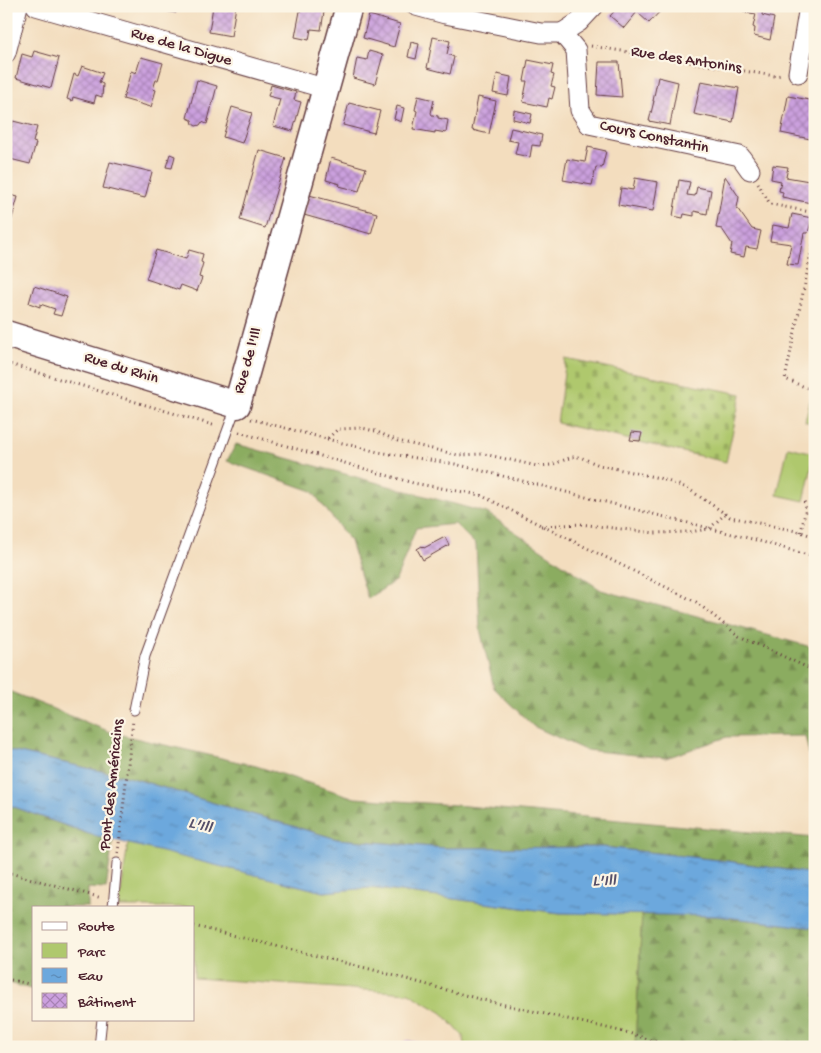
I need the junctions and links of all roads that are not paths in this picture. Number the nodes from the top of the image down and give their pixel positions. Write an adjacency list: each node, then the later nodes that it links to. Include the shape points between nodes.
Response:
1 (18, 6): 9 (street)
2 (36, 6): 7 (street, Rue de la Digue)
3 (349, 6): 11 (street, Rue de l'Ill)
4 (416, 6): 8 (street, via 541,33)
5 (594, 6): 8 (street, via 579,22)
6 (809, 6): 10 (street)
7 (83, 13): 11 (street, Rue de la Digue)
8 (562, 33): 12 (street, Cours Constantin, via 576,50 580,110 589,124 740,156)
9 (6, 53)
10 (798, 73)
11 (327, 89): 14 (street, Rue de l'Ill)
12 (750, 170)
13 (6, 334): 14 (street, Rue du Rhin)
14 (235, 409): 15 (lane, Rue de l'Ill, via 145,656)
15 (134, 710)
16 (117, 863): 17 (lane)
17 (113, 904)
18 (102, 1020): 19 (lane)
19 (99, 1047)

